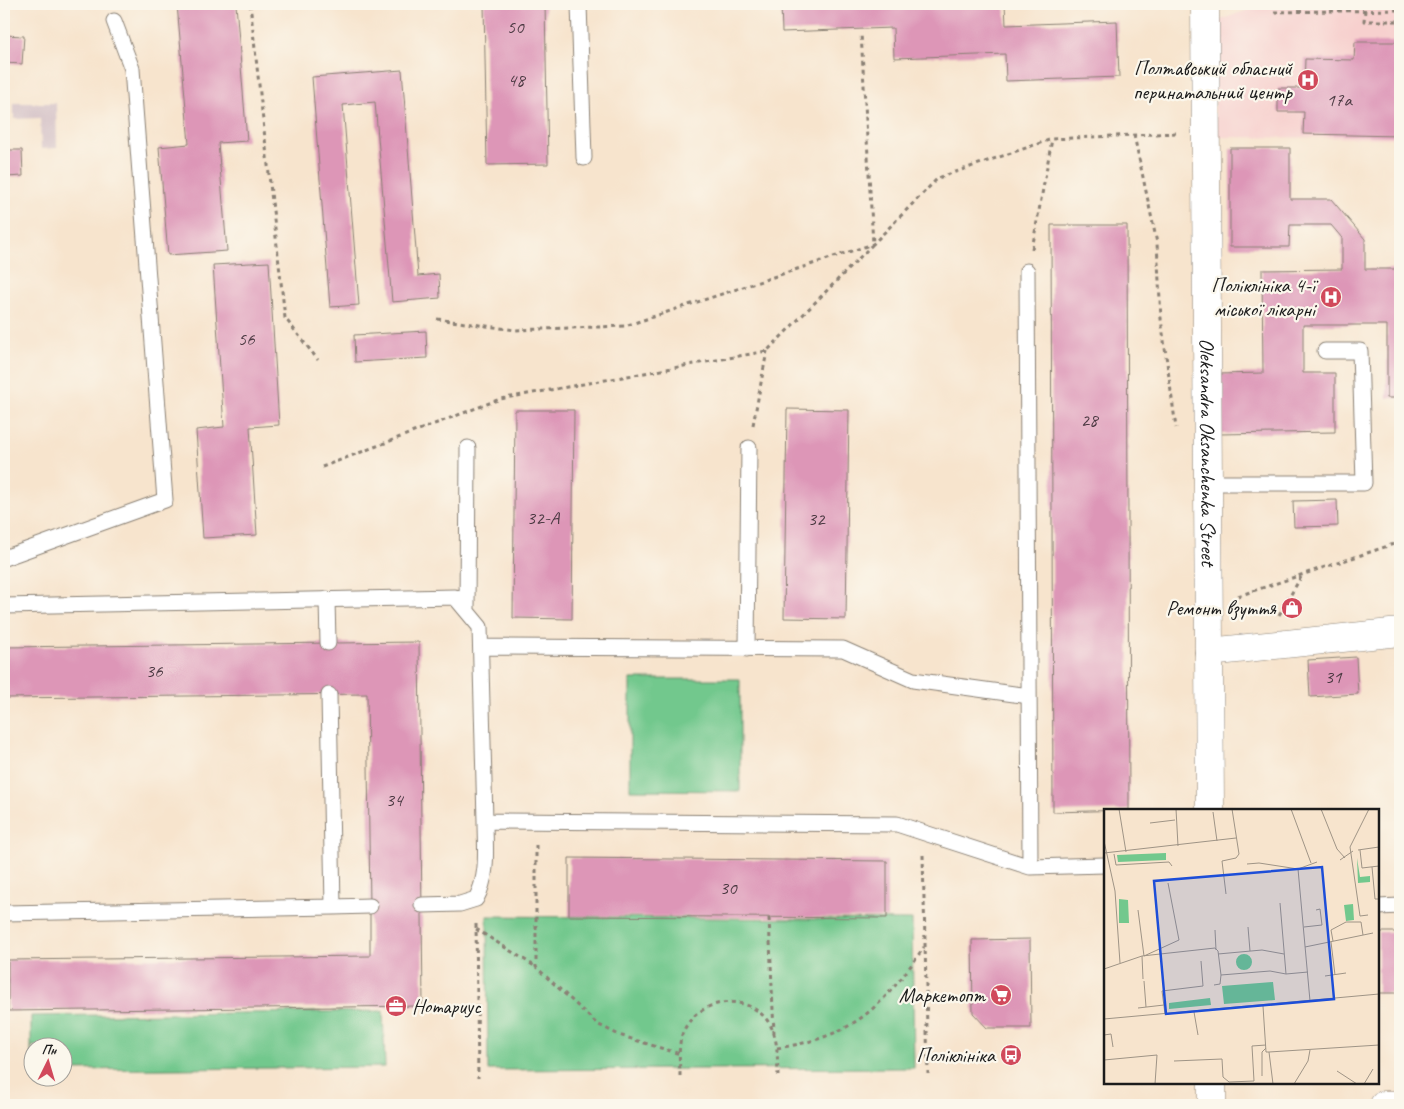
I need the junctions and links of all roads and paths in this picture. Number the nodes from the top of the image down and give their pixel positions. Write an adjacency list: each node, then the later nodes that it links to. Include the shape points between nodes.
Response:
1 (250, 4): 19 (path, via 285,318)
2 (579, 4): 13 (lane)
3 (1205, 4): 10 (street, Oleksandra Oksanchenka Street)
4 (1365, 10): 5 (path); 6 (path); 8 (path, via 1364,22)
5 (1400, 10)
6 (1274, 12)
7 (114, 21): 26 (lane, via 132,69 165,500)
8 (1400, 21)
9 (861, 33): 14 (path)
10 (1206, 132): 11 (path); 24 (street, Oleksandra Oksanchenka Street)
11 (1134, 135): 12 (path); 20 (path, via 1157,243 1161,320)
12 (1052, 138): 14 (path, via 938,178); 15 (path)
13 (584, 158)
14 (873, 244): 16 (path, via 625,326 514,330); 17 (path)
15 (1027, 272): 39 (lane)
16 (437, 319)
17 (767, 351): 22 (path); 23 (path, via 500,399)
18 (1324, 351): 24 (lane, via 1360,351 1364,483)
19 (318, 360)
20 (1176, 430)
21 (468, 448): 31 (lane)
22 (749, 448): 36 (lane)
23 (322, 467)
24 (1208, 483): 37 (street, Oleksandra Oksanchenka Street)
25 (1400, 542): 27 (path)
26 (4, 558)
27 (1301, 576): 28 (path); 34 (path)
28 (1235, 597)
29 (327, 599): 30 (lane); 31 (lane, via 455,596); 33 (lane)
30 (4, 606)
31 (467, 611): 35 (lane, via 480,627)
32 (1400, 632): 34 (street)
33 (328, 643)
34 (1260, 646): 37 (street)
35 (481, 647): 36 (lane); 41 (lane)
36 (747, 649): 39 (lane, via 843,650 913,680)
37 (1209, 652): 40 (street, Oleksandra Oksanchenka Street)
38 (329, 694): 50 (lane)
39 (1029, 696): 45 (lane)
40 (1210, 809)
41 (484, 821): 42 (lane); 46 (lane, via 485,874)
42 (536, 822): 43 (lane, via 897,824); 56 (path)
43 (922, 832): 45 (lane); 55 (path)
44 (1104, 865): 45 (lane)
45 (1030, 867)
46 (476, 899): 47 (lane, via 460,904); 54 (path)
47 (422, 905)
48 (370, 906): 50 (lane)
49 (1400, 906): 51 (lane)
50 (333, 907): 52 (lane)
51 (1379, 907)
52 (4, 913)
53 (769, 918): 57 (path)
54 (476, 928): 56 (path); 63 (path)
55 (925, 946): 58 (path, via 901,980 855,1024 820,1040); 60 (path)
56 (536, 967): 59 (path, via 597,1024 619,1035)
57 (774, 1033): 58 (path); 59 (path, via 766,1020 748,1006 726,1002 710,1005 687,1024 681,1038)
58 (777, 1048): 62 (path)
59 (680, 1054): 61 (path)
60 (928, 1074)
61 (680, 1076)
62 (778, 1076)
63 (478, 1078)
64 (1212, 1084): 65 (street)
65 (1212, 1105)
66 (1384, 1105): 67 (street)
67 (1400, 1105)

